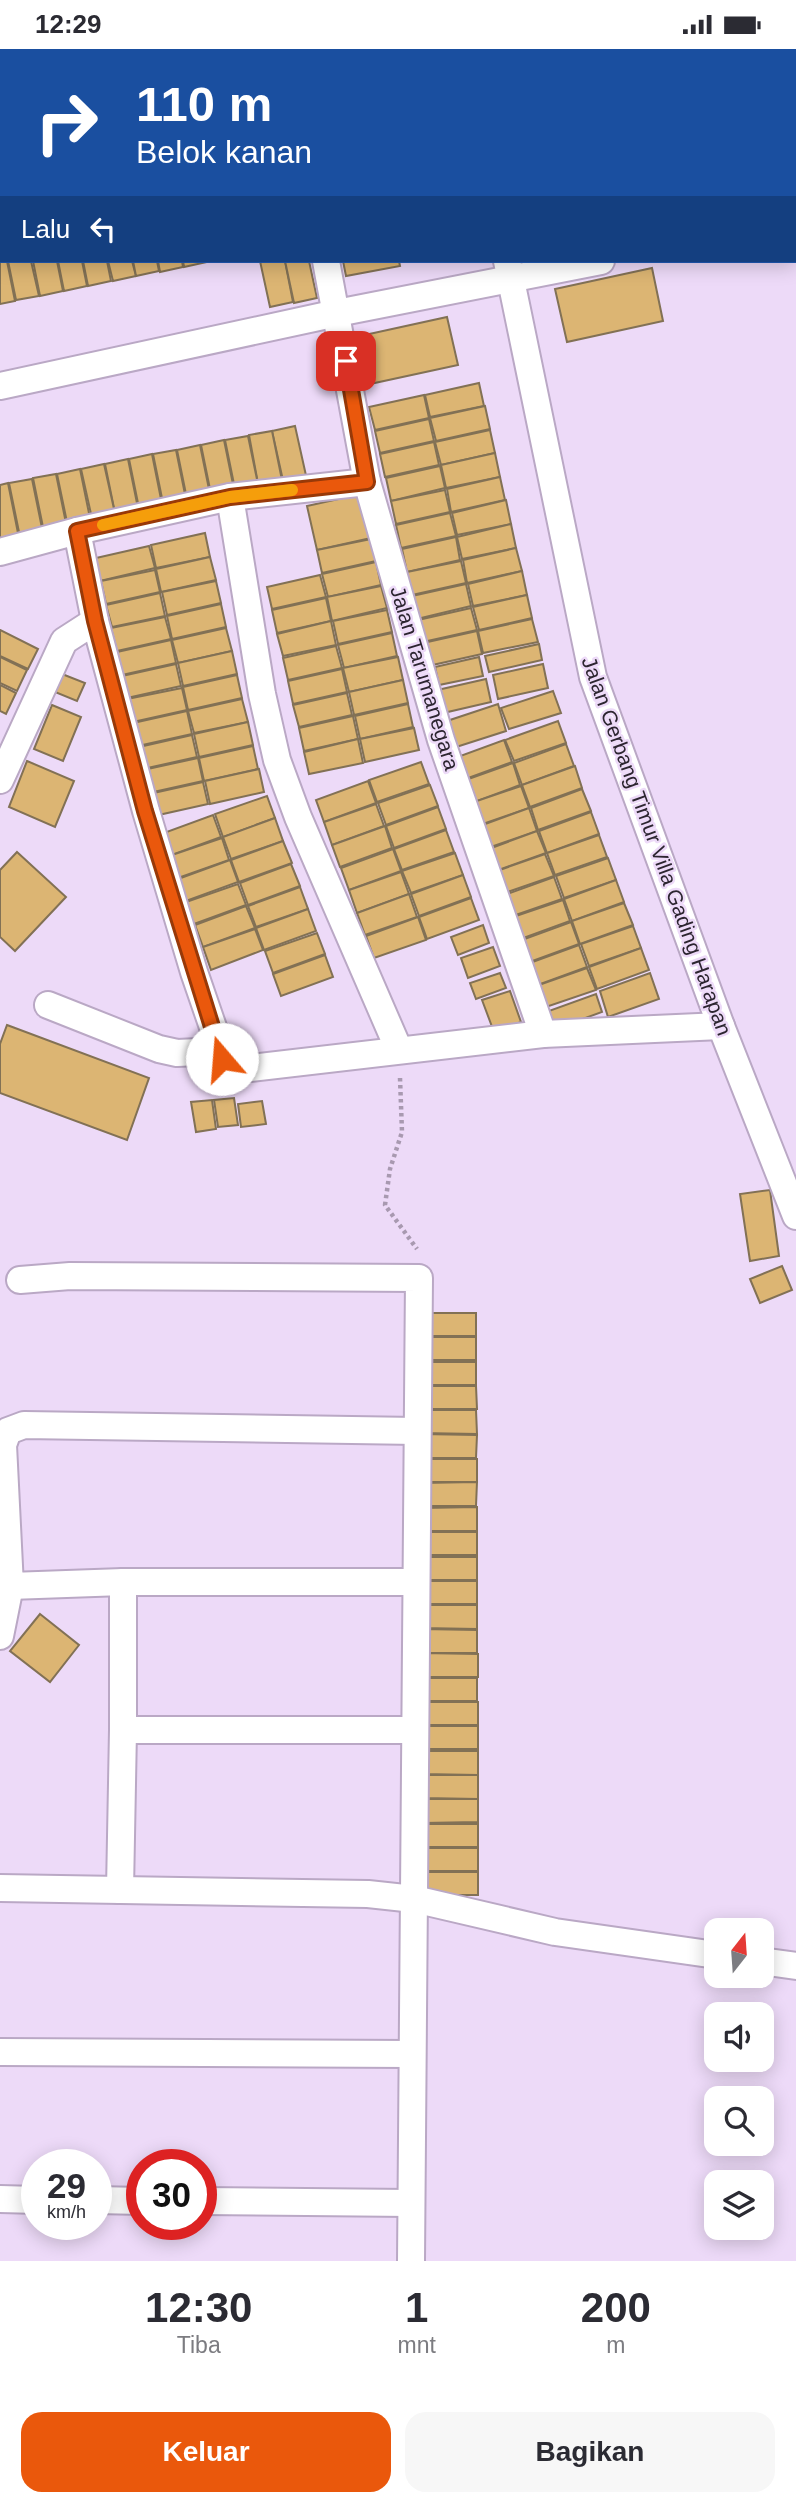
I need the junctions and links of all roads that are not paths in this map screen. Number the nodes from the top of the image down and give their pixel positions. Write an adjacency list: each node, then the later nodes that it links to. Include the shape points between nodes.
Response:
1 (326, 263): 4 (street, Jalan Tarumanegara)
2 (581, 263): 3 (street)
3 (509, 270): 4 (street); 13 (street, Jalan Gerbang Timur Villa Gading Harapan, via 593,677)
4 (337, 313): 5 (street); 6 (street, Jalan Tarumanegara)
5 (0, 386)
6 (367, 482): 7 (street); 14 (street, Jalan Tarumanegara, via 442,740)
7 (230, 497): 8 (street); 16 (street, via 277,760)
8 (77, 531): 9 (street); 10 (street)
9 (0, 552)
10 (95, 621): 11 (street, via 64,641); 15 (street, via 145,811)
11 (0, 780)
12 (48, 1005): 15 (street, via 159,1049)
13 (721, 1025): 14 (street); 17 (street, Jalan Gerbang Timur Villa Gading Harapan)
14 (543, 1034): 16 (street)
15 (220, 1051): 16 (street, via 233,1070)
16 (399, 1051)
17 (796, 1216)
18 (20, 1280): 19 (street, via 71,1276 419,1278)
19 (417, 1431): 21 (street); 22 (street, via 14,1428 3,1445)
20 (123, 1582): 21 (street); 22 (street); 24 (street)
21 (416, 1582): 25 (street)
22 (10, 1586): 23 (street)
23 (0, 1636)
24 (123, 1730): 25 (street); 27 (street)
25 (414, 1730): 28 (street)
26 (0, 1888): 27 (street)
27 (120, 1890): 28 (street, via 368,1893)
28 (414, 1899): 29 (street, via 555,1932); 33 (street)
29 (704, 1953)
30 (774, 1963): 31 (street)
31 (796, 1966)
32 (0, 2052): 33 (street)
33 (412, 2054): 37 (street)
34 (0, 2199): 35 (street)
35 (21, 2200)
36 (217, 2201): 37 (street)
37 (411, 2203): 38 (street)
38 (411, 2261)

